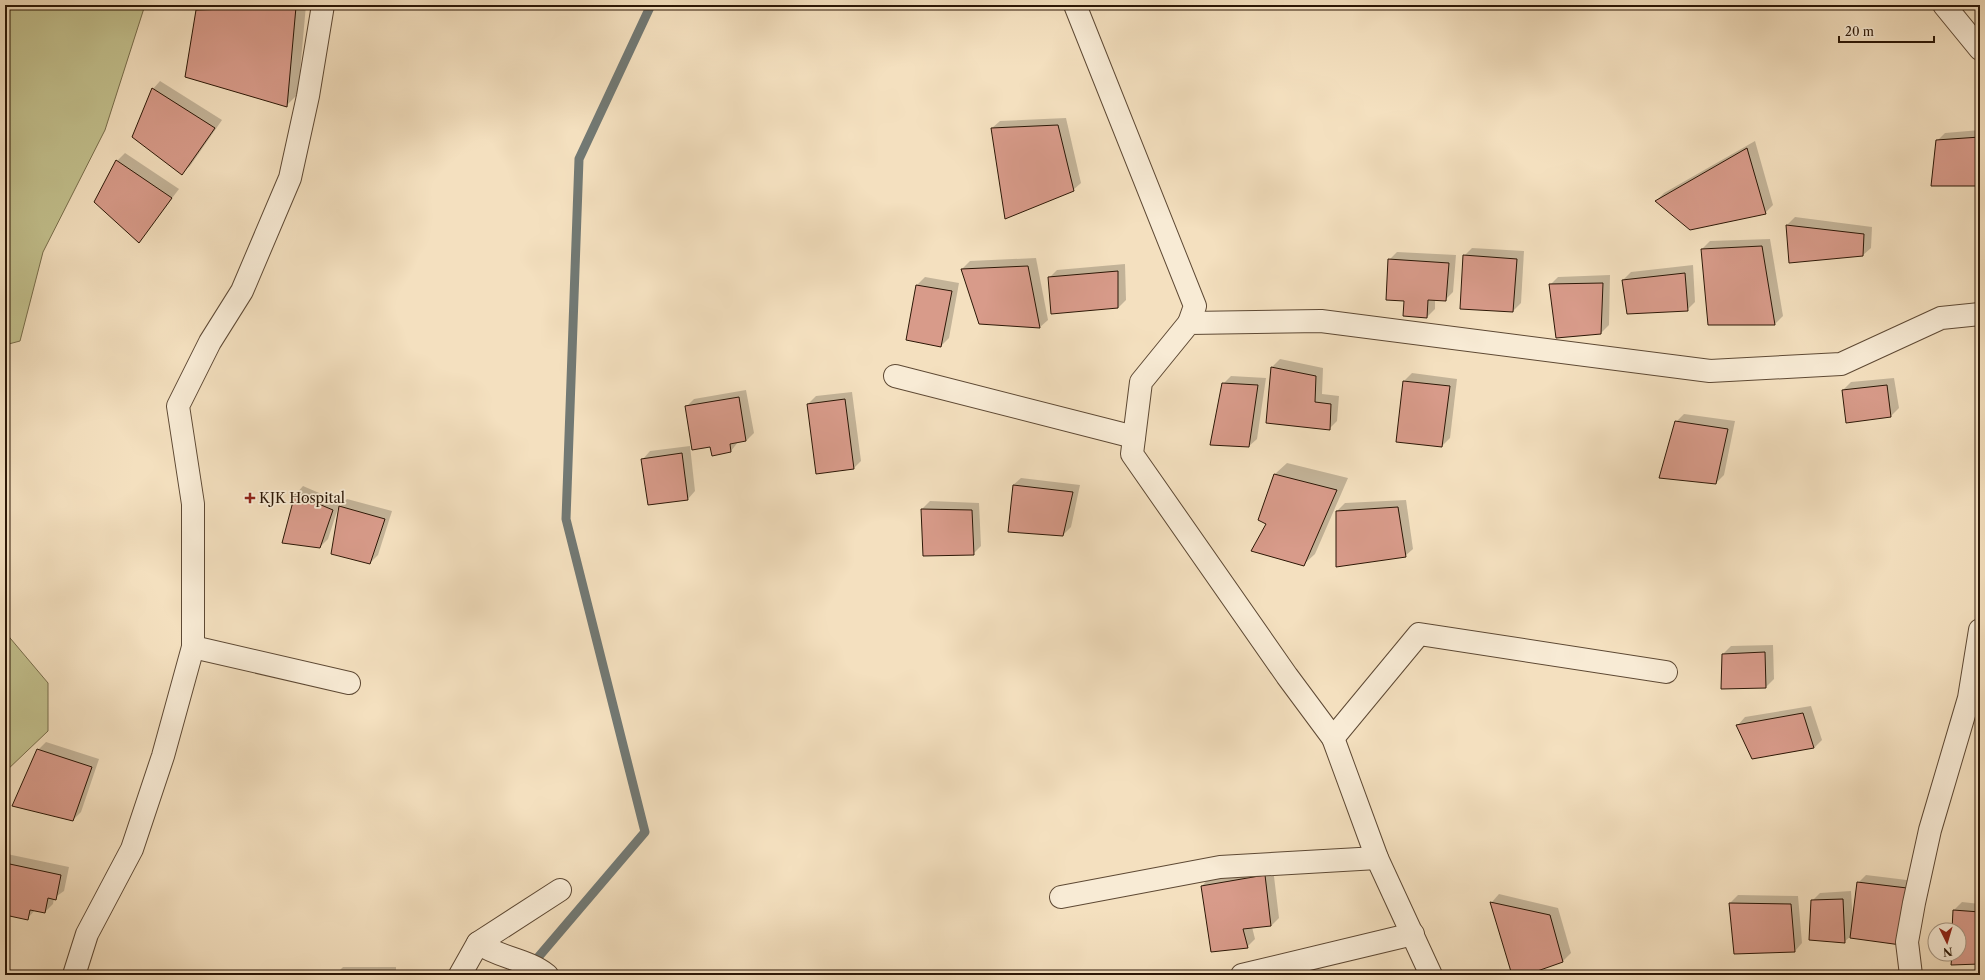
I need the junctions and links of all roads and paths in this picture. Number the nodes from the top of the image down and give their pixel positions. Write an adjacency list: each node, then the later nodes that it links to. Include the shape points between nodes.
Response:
1 (323, 5): 10 (street, via 308,96 290,178 242,292 210,342 178,406 193,504)
2 (1075, 5): 6 (street, via 1195,306)
3 (1944, 5): 4 (street)
4 (1980, 49)
5 (1980, 314): 6 (street, via 1941,318 1841,364 1710,371 1321,321)
6 (1189, 323): 8 (street, via 1141,382)
7 (894, 376): 8 (street)
8 (1134, 437): 13 (street, via 1132,454)
9 (1980, 630): 24 (street, via 1969,698 1930,830 1914,903 1907,942)
10 (193, 647): 12 (street); 20 (street, via 163,756 132,849 87,934)
11 (1666, 672): 13 (street, via 1419,634)
12 (349, 682)
13 (1333, 738): 14 (street)
14 (1377, 858): 16 (street, via 1220,867); 17 (street)
15 (560, 890): 18 (street)
16 (1061, 897)
17 (1413, 934): 22 (street); 23 (street)
18 (483, 947): 19 (street); 21 (street)
19 (543, 972)
20 (74, 975)
21 (460, 975)
22 (1242, 975)
23 (1431, 975)
24 (1911, 975)

